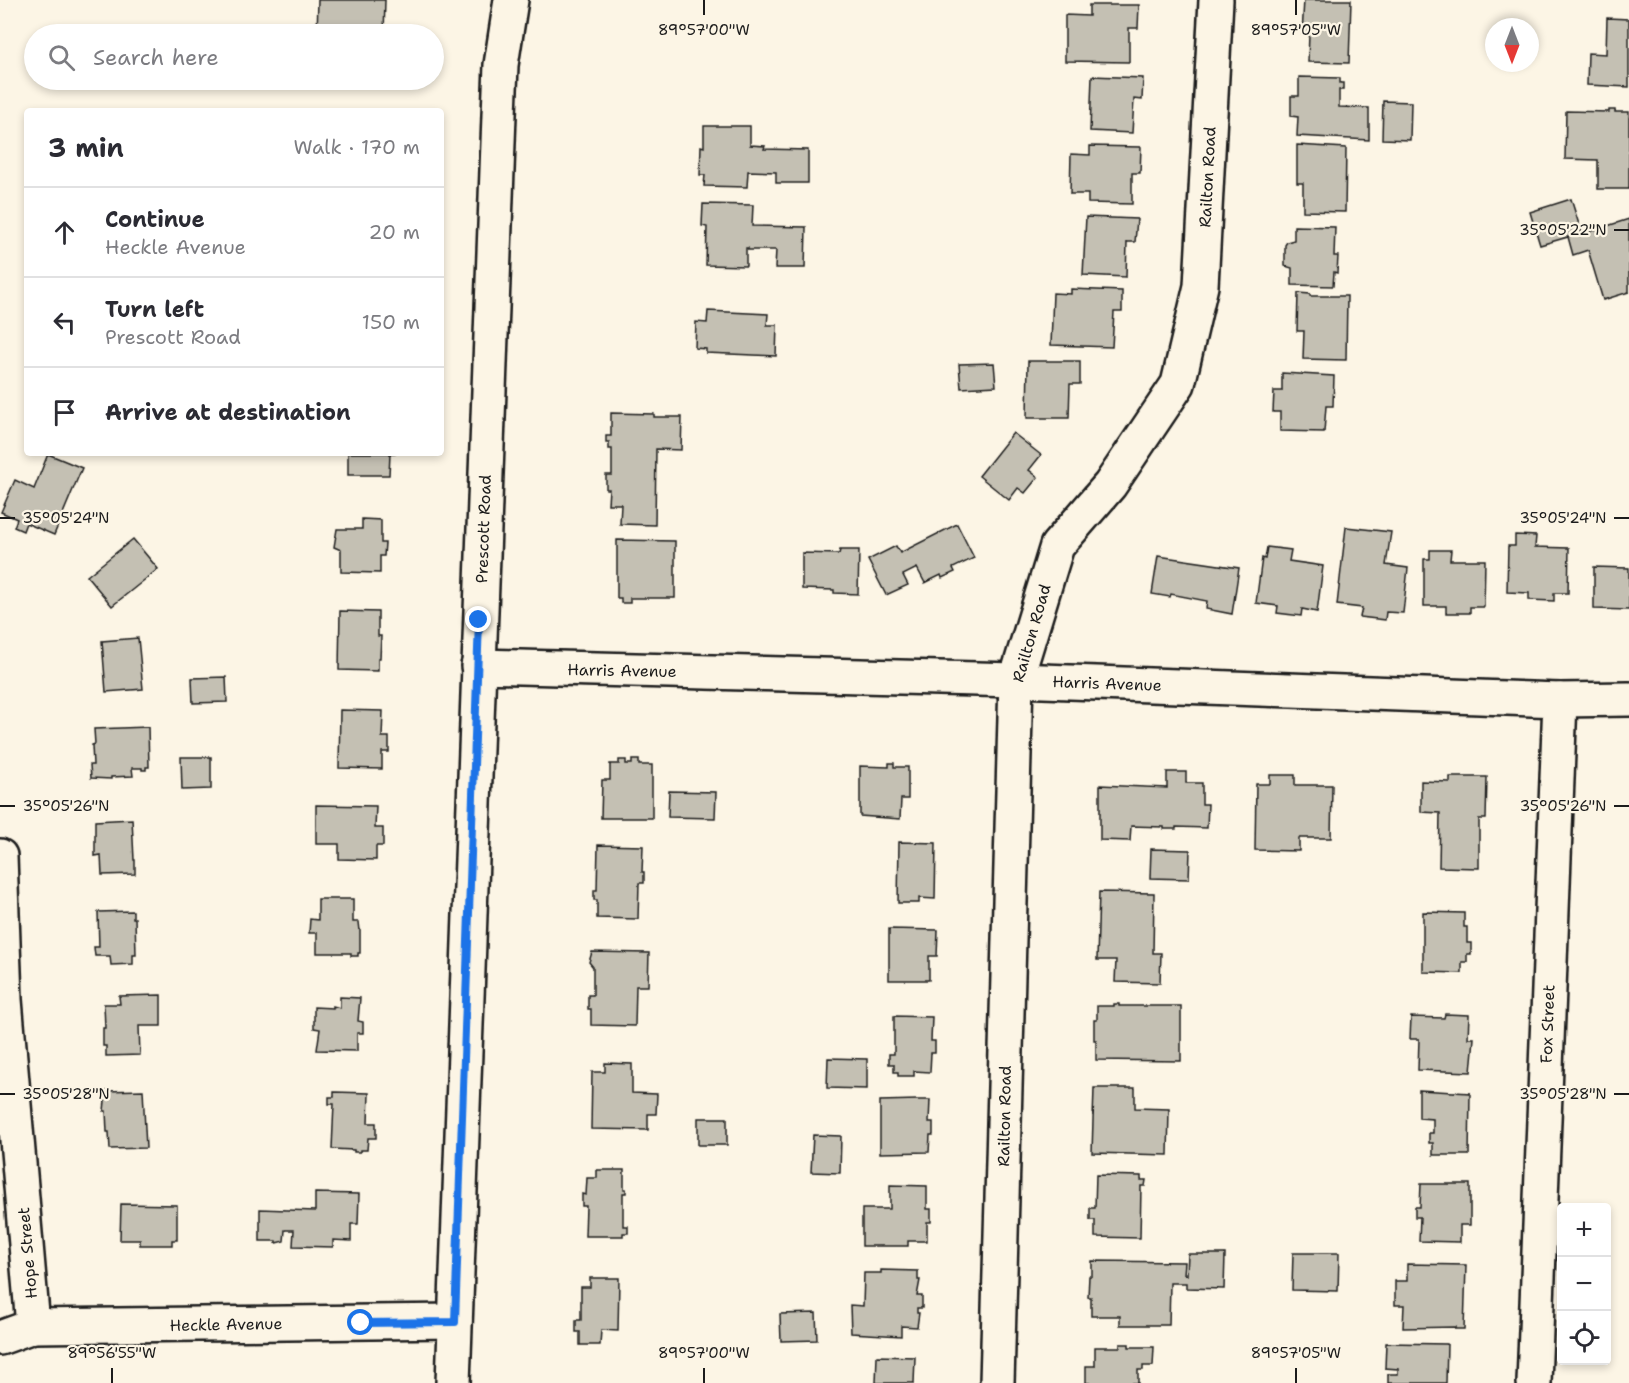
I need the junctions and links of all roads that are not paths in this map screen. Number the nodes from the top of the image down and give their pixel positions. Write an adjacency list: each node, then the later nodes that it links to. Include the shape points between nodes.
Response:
1 (511, 0): 3 (street, Prescott Road, via 501,65)
2 (1216, 0): 4 (street, Railton Road, via 1202,286 1178,384 1110,485 1057,546)
3 (478, 666): 4 (street, Harris Avenue); 9 (street, Prescott Road)
4 (1016, 680): 6 (street, Harris Avenue); 13 (street, Railton Road)
5 (1629, 699): 6 (street, Harris Avenue)
6 (1560, 700): 14 (street, Fox Street)
7 (0, 856): 8 (street, Hope Street)
8 (3, 1000): 10 (street, Hope Street)
9 (455, 1322): 10 (street, Heckle Avenue); 12 (street, Prescott Road)
10 (33, 1326): 11 (street, Heckle Avenue)
11 (0, 1338)
12 (453, 1383)
13 (997, 1383)
14 (1534, 1383)

